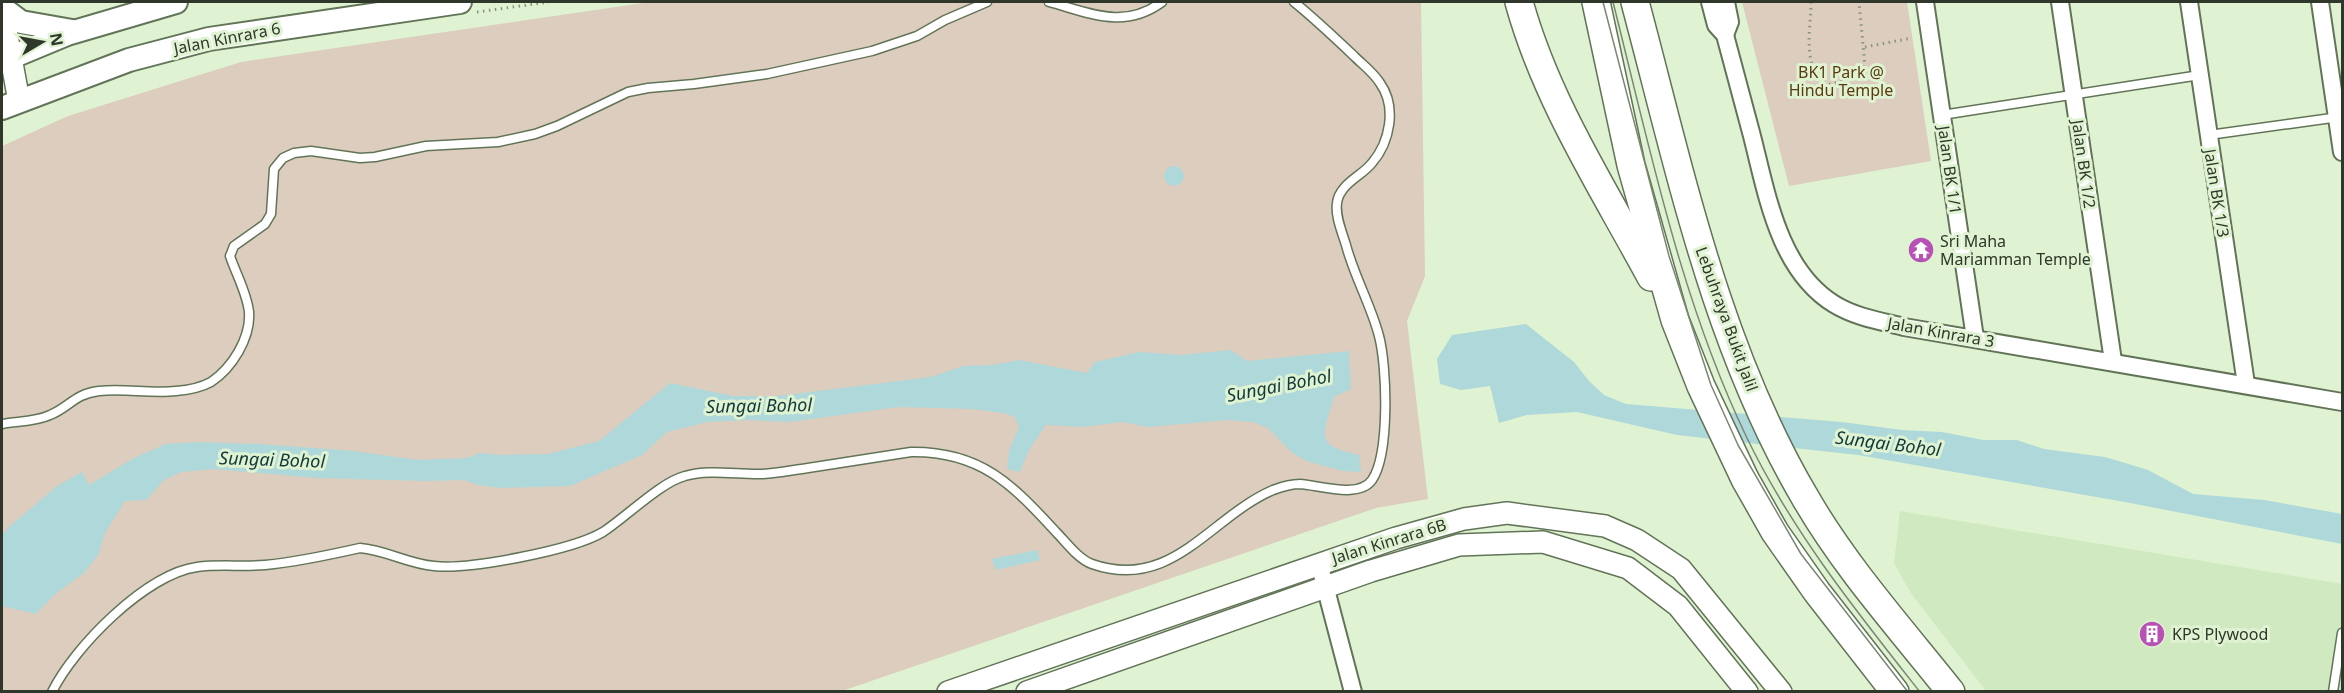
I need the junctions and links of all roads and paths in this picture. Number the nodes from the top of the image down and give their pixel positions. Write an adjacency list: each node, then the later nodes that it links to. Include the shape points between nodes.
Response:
1 (176, 2): 19 (main road)
2 (460, 2): 27 (main road, Jalan Kinrara 6, via 210,39 129,60)
3 (987, 2): 37 (lane, via 916,36 872,51 767,74 628,92 535,134 498,142 408,148 375,157 294,153 283,158 274,170 271,214 265,224 234,246 230,256 249,312 244,340 225,370 196,389 86,393 36,421)
4 (1049, 2): 5 (lane, via 1116,18 1140,14)
5 (1162, 2)
6 (1294, 2): 41 (lane, via 1371,71 1382,86 1390,113 1383,146 1373,162 1340,192 1336,203 1349,257 1379,334 1384,375 1383,441 1373,479 1366,486 1340,490 1300,484 1276,489 1257,498 1173,559 1154,567 1127,570 1088,563 994,474 977,463 936,452 911,452 764,474 685,476 602,532 576,544 460,567 412,562 360,548 266,565 196,567 173,574 127,604 81,649 61,673)
7 (1519, 2): 32 (highway, via 1549,87)
8 (1596, 2): 32 (highway, via 1631,165)
9 (1635, 2): 48 (highway, Lebuhraya Bukit Jalil, via 1697,235 1747,381 1794,478 1831,540)
10 (1710, 2): 20 (street, Jalan Kinrara 3, via 1716,25)
11 (1726, 2): 20 (street, Jalan Kinrara 3, via 1730,22)
12 (1811, 2): 22 (path, via 1808,42 1817,77 1830,84 1858,78 1865,66)
13 (1859, 2): 22 (path)
14 (1925, 2): 28 (street, Jalan BK 1/1)
15 (2060, 2): 26 (street, Jalan BK 1/2)
16 (2189, 2): 24 (street, Jalan BK 1/3)
17 (2320, 2): 29 (street)
18 (2, 9): 19 (main road, via 21,22); 23 (street)
19 (76, 32): 23 (main road)
20 (1725, 35): 33 (street, Jalan Kinrara 3, via 1772,212 1798,269 1835,305 1855,314 1904,327)
21 (1912, 38): 22 (path)
22 (1864, 46)
23 (6, 60): 27 (street)
24 (2200, 75): 26 (lane); 30 (street, Jalan BK 1/3)
25 (2, 82): 27 (street)
26 (2074, 95): 28 (lane); 34 (street, Jalan BK 1/2)
27 (9, 105)
28 (1942, 115): 33 (street, Jalan BK 1/1)
29 (2340, 117): 30 (lane); 31 (street)
30 (2209, 135): 35 (street, Jalan BK 1/3)
31 (2343, 152)
32 (1675, 320): 47 (highway, via 1745,480 1817,592)
33 (1975, 338): 34 (street, Jalan Kinrara 3)
34 (2113, 362): 35 (street, Jalan Kinrara 3)
35 (2246, 384): 36 (street, Jalan Kinrara 3)
36 (2343, 402)
37 (2, 424)
38 (1319, 563): 39 (street); 42 (street, Jalan Kinrara 6B); 46 (street, Jalan Kinrara 6B, via 1441,525 1507,513 1605,526 1637,540 1680,569)
39 (1326, 586): 43 (street, Jalan Kinrara 6B); 44 (street); 45 (street, Jalan Kinrara 6B, via 1459,545 1543,542 1628,568 1678,606)
40 (2343, 633): 49 (lane)
41 (52, 692)
42 (948, 692)
43 (1027, 692)
44 (1353, 692)
45 (1747, 692)
46 (1781, 692)
47 (1895, 692)
48 (1951, 692)
49 (2333, 692)

